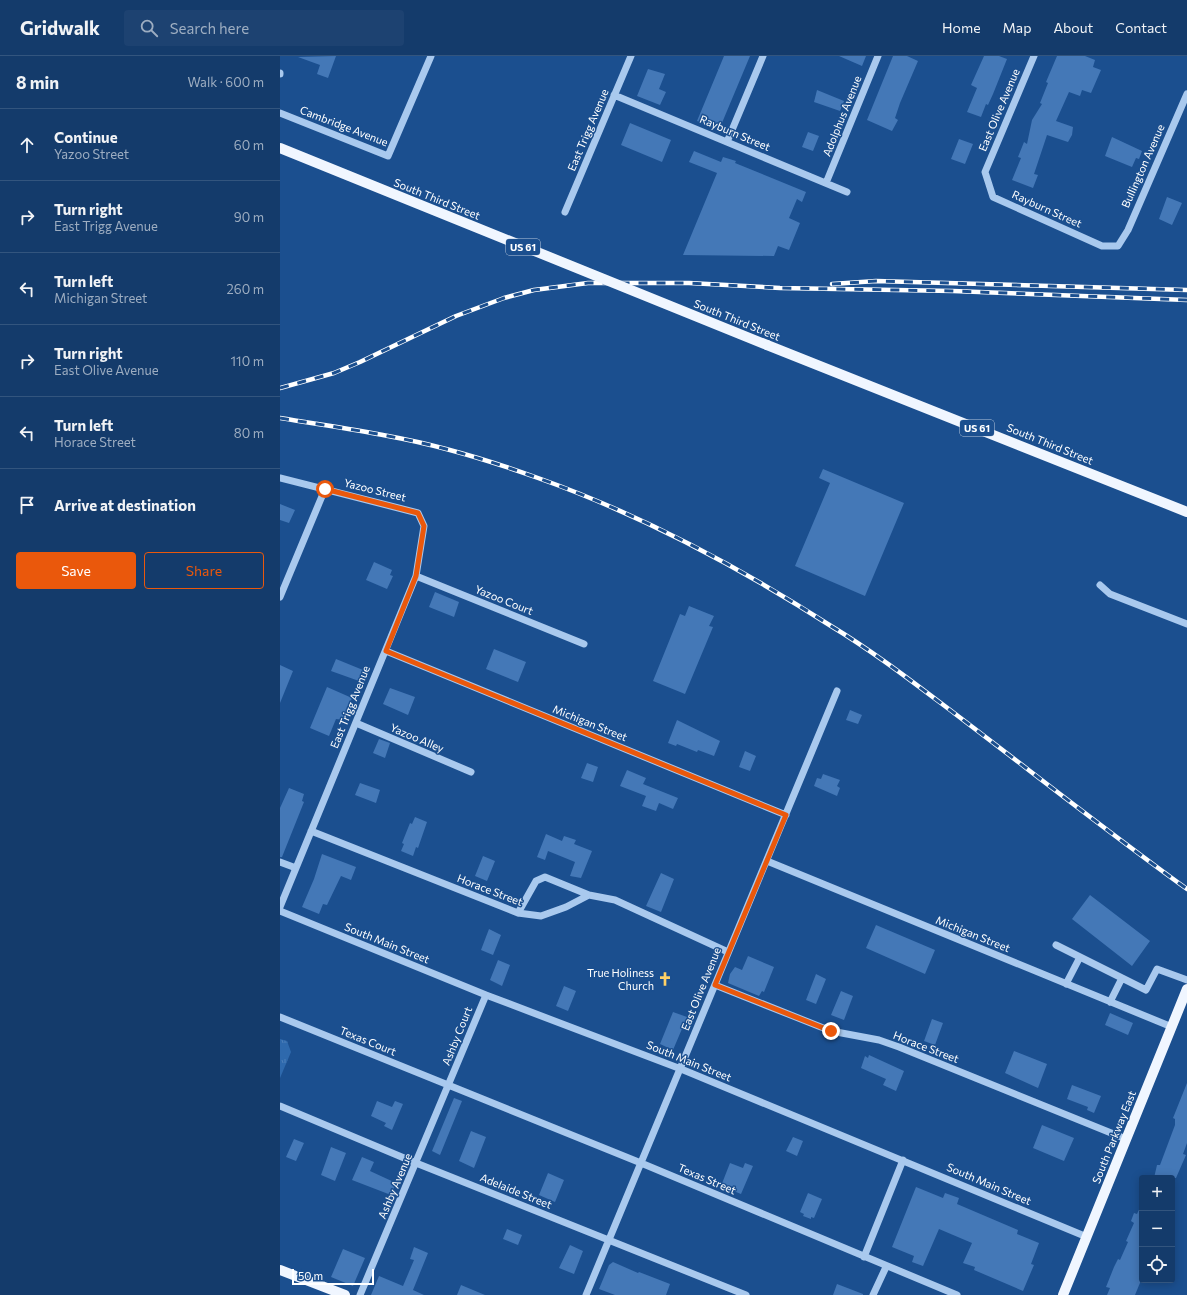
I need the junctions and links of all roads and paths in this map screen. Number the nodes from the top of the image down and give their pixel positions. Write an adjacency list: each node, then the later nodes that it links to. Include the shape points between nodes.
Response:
1 (431, 56): 8 (street, Cambridge Avenue, via 388,156)
2 (630, 56): 7 (street, East Trigg Avenue)
3 (763, 56): 9 (street)
4 (878, 56): 12 (street, Adolphus Avenue)
5 (1034, 56): 11 (street, East Olive Avenue)
6 (1187, 94): 15 (street, Bullington Avenue, via 1128,230)
7 (614, 95): 9 (street, Rayburn Street); 14 (street, East Trigg Avenue)
8 (280, 114)
9 (727, 142): 12 (street, Rayburn Street)
10 (280, 148): 18 (main road, South Third Street / US 61, bridge)
11 (985, 172): 15 (street, Rayburn Street, via 993,197 1102,246)
12 (826, 183): 13 (street, Rayburn Street)
13 (847, 192)
14 (565, 212)
15 (1118, 246)
16 (280, 478): 17 (street, Yazoo Street)
17 (325, 489): 19 (street, Yazoo Street); 22 (street)
18 (1187, 512)
19 (418, 513): 20 (street, East Trigg Avenue, via 424,526)
20 (416, 576): 24 (street, Yazoo Court); 25 (street, East Trigg Avenue)
21 (1100, 585): 23 (street, via 1110,594)
22 (280, 597)
23 (1187, 624)
24 (584, 644)
25 (386, 651): 27 (street, East Trigg Avenue); 29 (street, Michigan Street)
26 (837, 692): 29 (street, East Olive Avenue)
27 (356, 723): 28 (street, Yazoo Alley); 30 (street, East Trigg Avenue)
28 (471, 772)
29 (786, 815): 31 (street, East Olive Avenue)
30 (311, 831): 33 (street, East Trigg Avenue); 37 (street, Horace Street)
31 (766, 861): 39 (street, East Olive Avenue); 43 (street, Michigan Street)
32 (280, 862): 33 (street)
33 (296, 868): 35 (street, East Trigg Avenue)
34 (589, 895): 37 (street, Horace Street, via 541,916); 37 (street, via 545,877 536,881); 39 (street, via 615,900)
35 (280, 907)
36 (280, 911): 46 (street, South Main Street)
37 (518, 913)
38 (1056, 945): 40 (street)
39 (728, 952): 44 (street, East Olive Avenue)
40 (1080, 956): 41 (street); 43 (street)
41 (1122, 978): 42 (street, via 1146,990 1158,969); 47 (street)
42 (1187, 980)
43 (1066, 984): 47 (street, Michigan Street)
44 (715, 985): 50 (street, East Olive Avenue); 53 (street, Horace Street, via 831,1031 879,1040 899,1047)
45 (1187, 989): 49 (main road, South Parkway East)
46 (486, 996): 50 (street, South Main Street); 51 (street, Ashby Court)
47 (1110, 1002): 49 (street, Michigan Street)
48 (280, 1017): 51 (street, Texas Court)
49 (1172, 1027): 53 (main road, South Parkway East)
50 (681, 1069): 54 (street, South Main Street); 55 (street, East Olive Avenue)
51 (448, 1085): 55 (street, Texas Street); 56 (street, Ashby Avenue)
52 (280, 1106): 56 (street, Adelaide Street)
53 (1126, 1139): 57 (main road, South Parkway East)
54 (903, 1160): 57 (street, South Main Street); 59 (street)
55 (641, 1163): 58 (street, East Olive Avenue); 59 (street, Texas Street)
56 (416, 1164): 58 (street, Adelaide Street); 63 (street, Ashby Avenue)
57 (1087, 1237): 68 (main road, South Parkway East)
58 (609, 1240): 64 (street, East Olive Avenue); 65 (street, Adelaide Street)
59 (864, 1257): 60 (street, Texas Street)
60 (886, 1267): 66 (street); 67 (street, Texas Street)
61 (280, 1270): 62 (main road)
62 (345, 1295)
63 (360, 1295)
64 (586, 1295)
65 (746, 1295)
66 (873, 1295)
67 (957, 1295)
68 (1063, 1295)

